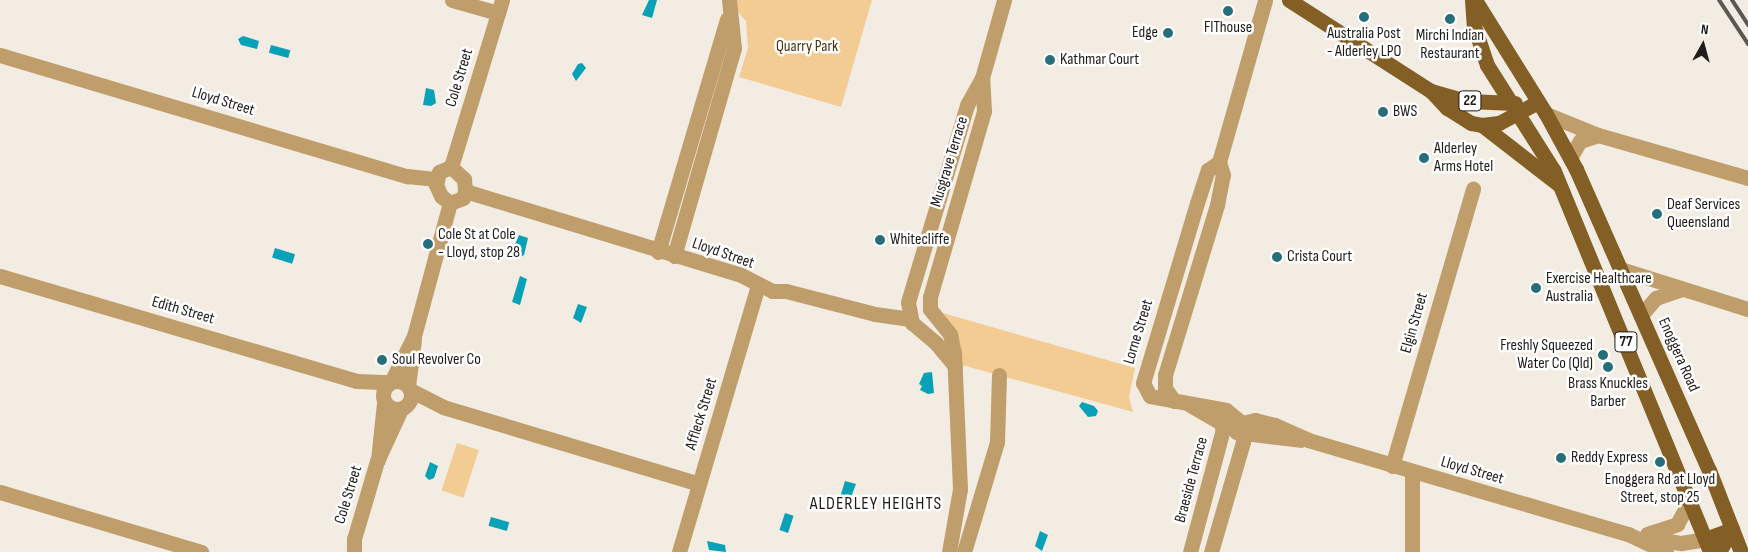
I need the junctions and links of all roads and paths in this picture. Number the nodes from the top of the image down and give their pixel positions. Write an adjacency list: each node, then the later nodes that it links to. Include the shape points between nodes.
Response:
1 (452, 0): 7 (street)
2 (729, 0): 8 (street)
3 (1004, 0): 10 (street, Musgrave Terrace)
4 (1265, 0): 18 (street, Lorne Street)
5 (1289, 0): 11 (main road, 22)
6 (1473, 0): 12 (main road, Enoggera Road); 13 (main road, via 1474,26 1484,58)
7 (500, 6): 19 (street, Cole Street)
8 (728, 15): 26 (street); 27 (street, via 734,48)
9 (0, 55): 21 (street, Lloyd Street, via 407,176)
10 (982, 78): 34 (street, Musgrave Terrace, via 967,105 910,296); 36 (street, Musgrave Terrace, via 984,111 930,297 933,314 952,338)
11 (1431, 91): 13 (main road, 22); 14 (main road, 22, via 1447,108 1471,123)
12 (1539, 104): 13 (main road, 22); 15 (street); 17 (main road, Enoggera Road / 77)
13 (1511, 112): 14 (main road, 22); 16 (main road); 22 (main road, 77, via 1546,156)
14 (1482, 125): 16 (main road)
15 (1598, 135): 17 (street, via 1580,141); 20 (street)
16 (1498, 140): 22 (main road)
17 (1570, 158): 28 (main road, Enoggera Road / 77)
18 (1219, 162): 42 (street, Lorne Street, via 1223,175 1216,205 1164,381); 42 (street, Lorne Street, via 1208,170 1202,186 1144,377 1148,396)
19 (451, 167): 21 (street, via 443,168); 24 (street, via 464,179)
20 (1748, 178)
21 (437, 179): 25 (street, via 441,196)
22 (1558, 184): 52 (main road, 77)
23 (1473, 189): 48 (street, Elgin Street)
24 (465, 191): 25 (street, via 463,198); 26 (street, Lloyd Street)
25 (450, 203): 35 (street)
26 (658, 252): 27 (street, Lloyd Street)
27 (674, 256): 30 (street, Lloyd Street, via 741,275)
28 (1620, 269): 31 (street); 33 (main road, Enoggera Road / 77)
29 (0, 276): 38 (street, Edith Street)
30 (758, 286): 34 (street, Lloyd Street, via 881,316); 50 (street, Affleck Street)
31 (1682, 289): 32 (street); 33 (street, via 1661,295)
32 (1748, 309)
33 (1642, 315): 53 (main road, Enoggera Road / 77)
34 (909, 319): 36 (street, via 936,343)
35 (414, 336): 39 (street); 40 (street)
36 (954, 366): 60 (street, Musgrave Terrace, via 960,489)
37 (999, 375): 61 (street, via 997,442)
38 (356, 381): 39 (street, Edith Street); 41 (street, Edith Street)
39 (390, 382): 40 (street, via 401,381); 41 (street, via 384,388)
40 (409, 388): 43 (street); 44 (street, via 411,399)
41 (383, 401): 44 (street, via 392,409); 47 (street, Cole Street)
42 (1174, 401): 45 (street, Braeside Terrace)
43 (443, 407): 44 (street); 50 (street)
44 (403, 408): 47 (street, Cole Street)
45 (1220, 419): 46 (street, via 1235,414); 62 (street, Braeside Terrace)
46 (1243, 429): 48 (street, Lloyd Street, via 1262,421 1308,440); 63 (street)
47 (378, 461): 56 (street, Cole Street)
48 (1392, 466): 49 (street, Lloyd Street)
49 (1412, 471): 54 (street, Lloyd Street); 64 (street)
50 (699, 484): 59 (street, Affleck Street)
51 (0, 492): 57 (street)
52 (1690, 501): 54 (street, Lloyd Street, via 1678,523); 55 (main road, 77)
53 (1732, 529): 55 (main road); 65 (main road); 66 (main road, Enoggera Road / 77)
54 (1657, 544): 55 (street)
55 (1708, 545)
56 (354, 546): 58 (street, Cole Street)
57 (201, 552)
58 (344, 552)
59 (679, 552)
60 (949, 552)
61 (964, 552)
62 (1190, 552)
63 (1210, 552)
64 (1412, 552)
65 (1719, 552)
66 (1741, 552)

